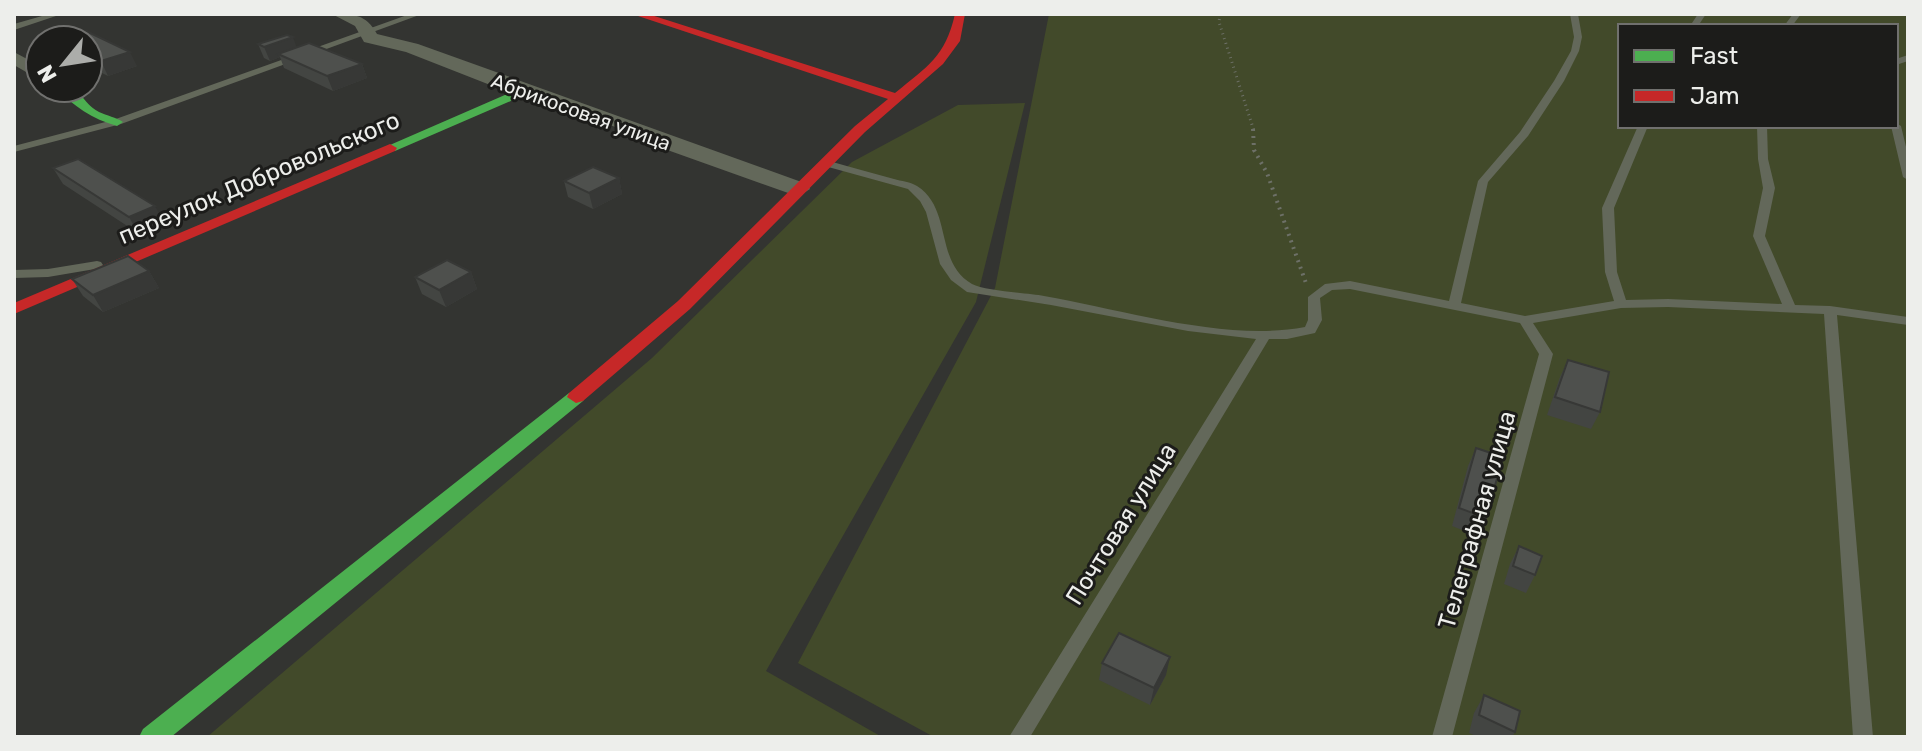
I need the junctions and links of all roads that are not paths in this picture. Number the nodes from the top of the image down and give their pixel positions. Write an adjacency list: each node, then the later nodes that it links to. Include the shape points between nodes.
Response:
1 (58, 14): 7 (lane)
2 (340, 14): 8 (street, Абрикосовая улица, via 362,23)
3 (418, 14): 8 (lane)
4 (637, 14): 10 (street)
5 (960, 14): 10 (street, via 949,54)
6 (1574, 14): 23 (lane, via 1575,51 1559,81 1524,134 1483,181)
7 (14, 27)
8 (366, 31): 9 (street, Абрикосовая улица, via 370,38 412,48); 12 (lane)
9 (523, 91): 19 (street, Абрикосовая улица); 20 (street, переулок Добровольского)
10 (895, 97): 17 (street)
11 (85, 104): 12 (street, via 92,114)
12 (117, 122): 16 (lane)
13 (1642, 128): 22 (lane, via 1608,208 1611,272)
14 (1762, 128): 24 (lane, via 1769,188 1759,236)
15 (1896, 128): 18 (lane)
16 (14, 149)
17 (825, 163): 19 (street); 29 (lane, via 920,193 934,216 944,265 971,289)
18 (1908, 177)
19 (799, 189): 30 (street, via 660,325 475,481)
20 (131, 259): 21 (lane); 25 (street, переулок Добровольского)
21 (14, 274)
22 (1621, 304): 24 (lane); 27 (lane)
23 (1454, 306): 27 (lane); 29 (lane, via 1350,285 1329,287 1314,297 1310,330)
24 (1790, 308): 26 (lane)
25 (14, 309)
26 (1830, 310): 28 (lane); 33 (lane)
27 (1525, 320): 32 (lane, Телеграфная улица, via 1546,354)
28 (1908, 321)
29 (1265, 335): 31 (lane, Почтовая улица)
30 (152, 737)
31 (1019, 737)
32 (1442, 737)
33 (1863, 737)

